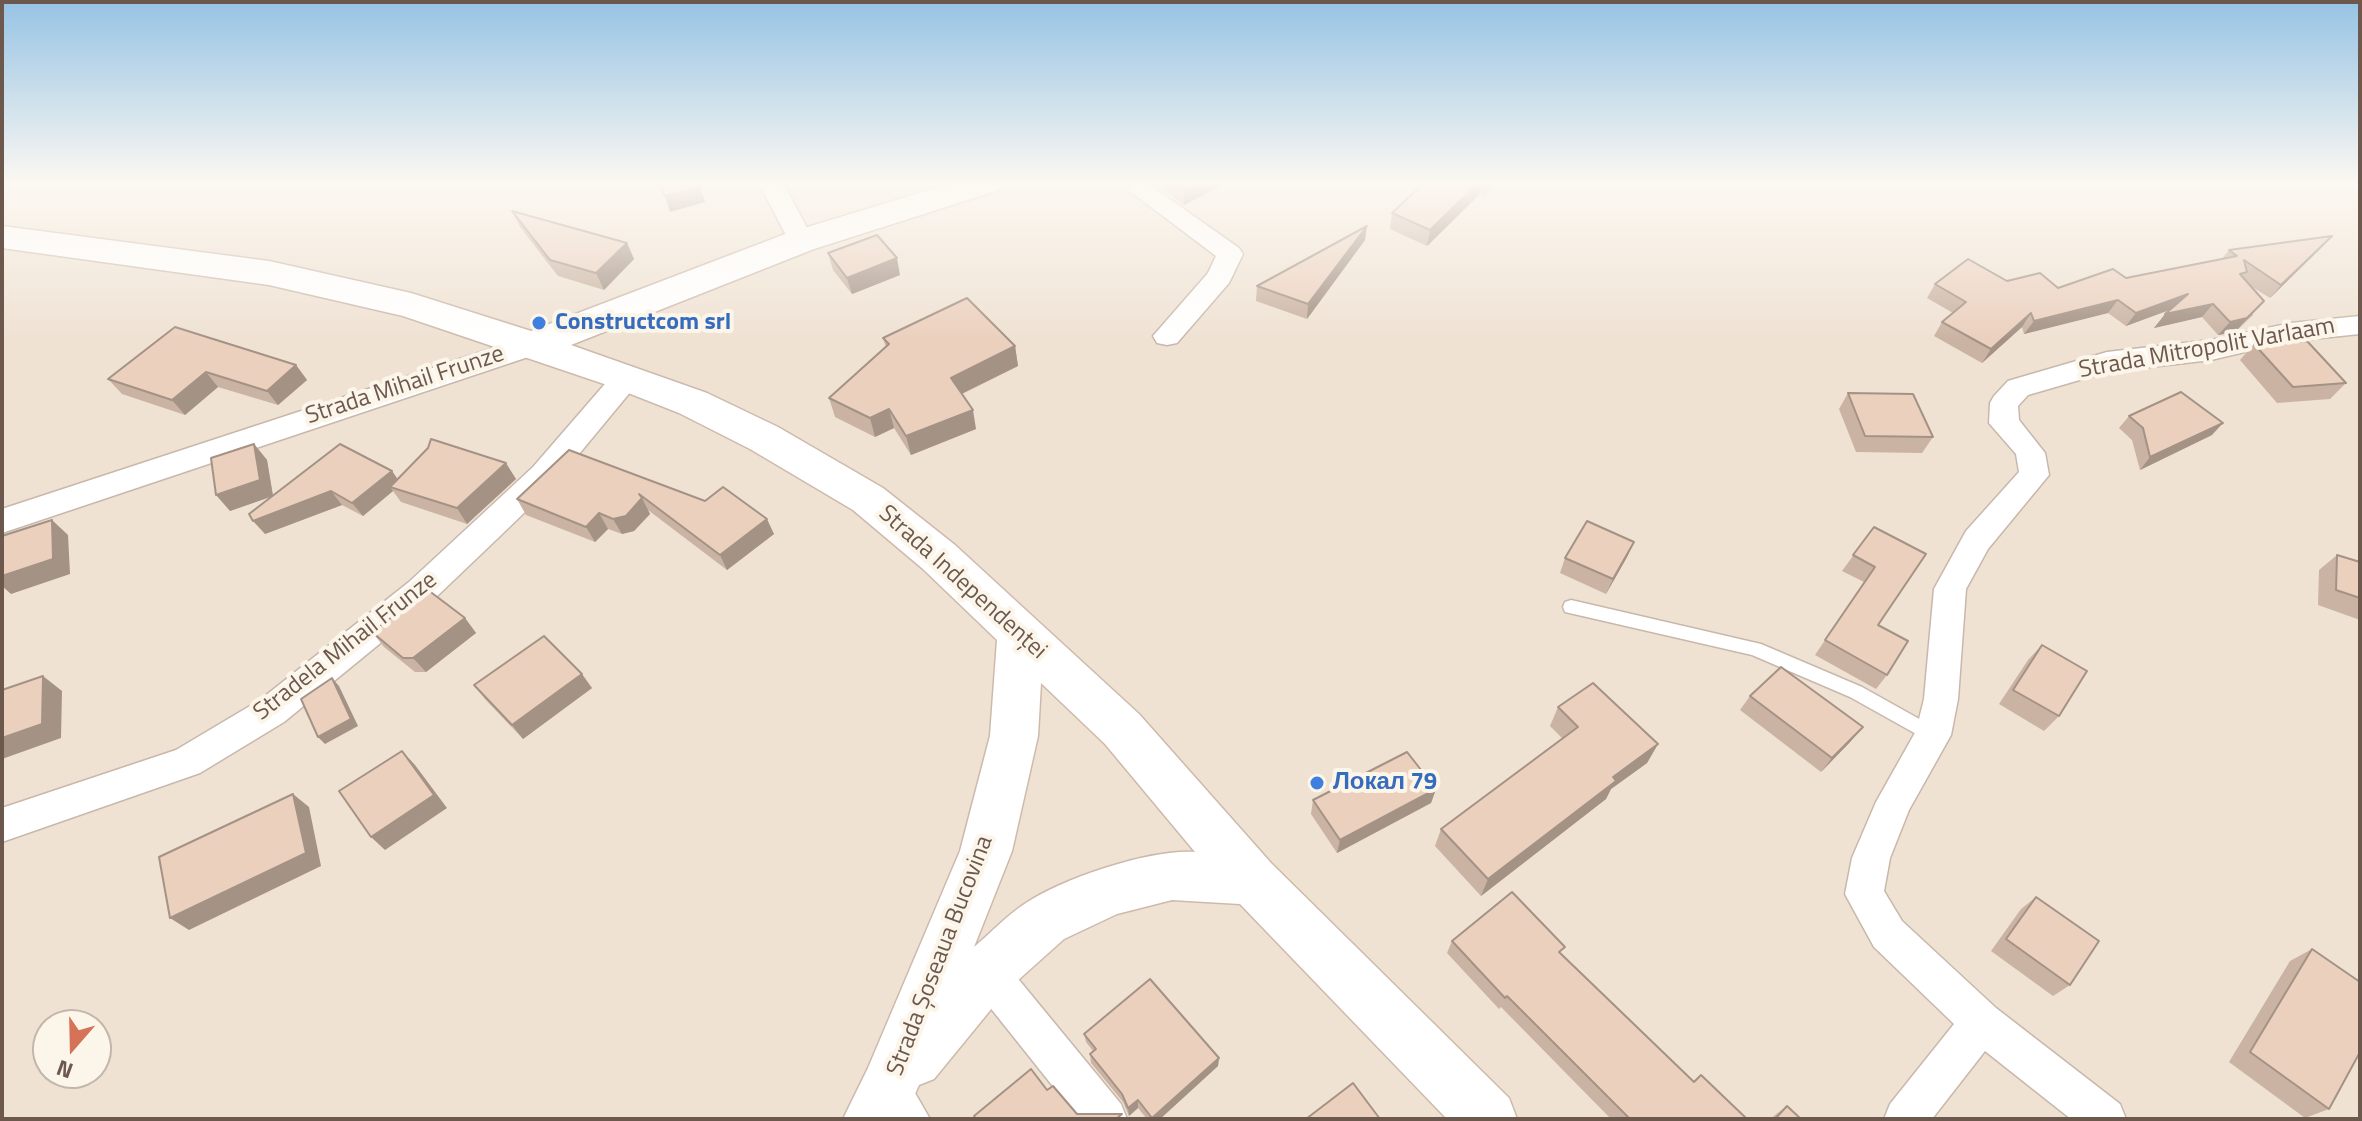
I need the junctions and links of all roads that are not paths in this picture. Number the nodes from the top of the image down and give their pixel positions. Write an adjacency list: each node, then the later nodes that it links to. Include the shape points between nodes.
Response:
1 (798, 235): 5 (street)
2 (819, 235): 5 (main road, Strada Mihail Frunze)
3 (1204, 235): 7 (street, via 1230,254 1220,277)
4 (2, 237): 8 (main road, Strada Independenței, via 269,273 411,305)
5 (801, 241): 8 (main road, Strada Mihail Frunze)
6 (2360, 325): 13 (street, Strada Mitropolit Varlaam, via 2107,362 2018,388 2004,403 2004,423 2028,447 2034,475 1977,540 1950,589)
7 (1167, 336)
8 (533, 345): 9 (main road, Strada Independenței); 10 (street, Strada Mihail Frunze)
9 (627, 377): 12 (main road, Strada Independenței, via 764,438 868,499); 14 (street, Stradela Mihail Frunze, via 544,475 421,591 272,711 187,762)
10 (2, 521)
11 (1571, 607): 13 (lane, via 1755,649 1856,692)
12 (1021, 634): 15 (main road, Strada Independenței, via 1122,729); 18 (main road, Strada Șoseaua Bucovina, via 1014,736 986,851)
13 (1933, 735): 17 (street, Strada Mitropolit Varlaam, via 1894,802 1871,858 1864,894 1888,934)
14 (2, 825)
15 (1252, 880): 16 (main road, Strada Șoseaua Bucovina, via 1172,875 1110,891 1045,921); 20 (main road, Strada Independenței)
16 (987, 972): 18 (main road, Strada Șoseaua Bucovina); 19 (street)
17 (1982, 1022): 21 (street); 22 (street, Strada Mitropolit Varlaam)
18 (890, 1109)
19 (1106, 1119)
20 (1488, 1119)
21 (1905, 1119)
22 (2105, 1119)

